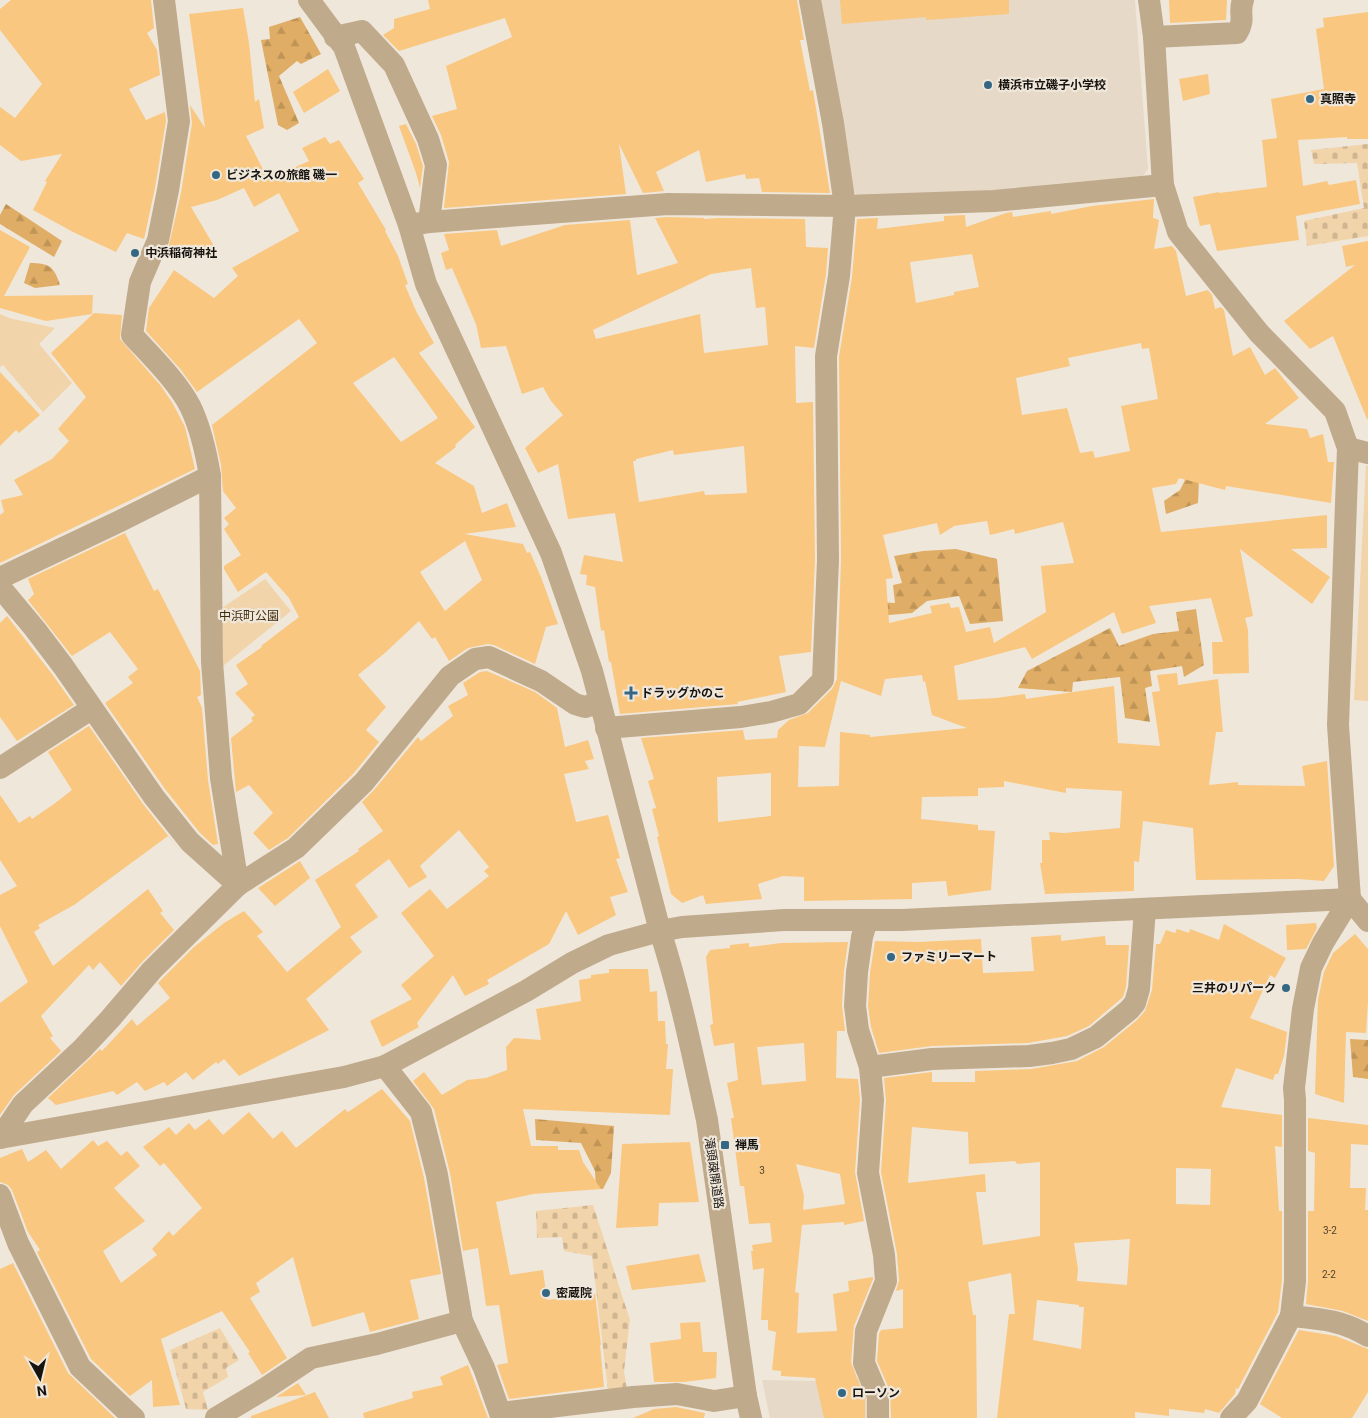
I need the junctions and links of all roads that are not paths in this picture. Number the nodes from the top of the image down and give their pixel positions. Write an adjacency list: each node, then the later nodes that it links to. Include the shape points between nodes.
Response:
1 (164, 0): 12 (street, via 179,121 158,240 140,282 132,335 190,406 204,444)
2 (310, 0): 6 (street, 滝頭疎開道路)
3 (810, 0): 9 (street)
4 (1149, 0): 7 (street)
5 (1243, 0): 7 (street, via 1242,25 1237,33)
6 (335, 37): 10 (street, 滝頭疎開道路, via 344,47); 10 (street, via 362,31 394,64 428,139 436,165 434,194)
7 (1154, 37): 8 (street)
8 (1163, 185): 9 (street, via 994,201); 11 (street, via 1178,232 1259,333 1334,411)
9 (845, 206): 10 (street, via 668,204); 17 (street, via 839,276 826,356 828,560 824,680 799,704 771,712)
10 (419, 223): 15 (street, 滝頭疎開道路, via 426,284 551,553)
11 (1358, 451): 20 (street, via 1338,725)
12 (210, 476): 13 (street); 19 (street, via 212,662 221,778)
13 (0, 578)
14 (0, 586): 16 (street, via 35,629)
15 (600, 702): 17 (street, 滝頭疎開道路); 19 (street, via 585,707 575,704 541,681 489,657 475,658 450,676 364,782 321,826 296,848)
16 (91, 709): 18 (street); 19 (street, via 190,842)
17 (606, 728): 24 (street, 滝頭疎開道路)
18 (0, 768)
19 (238, 885): 27 (street, via 152,970 82,1049 23,1104)
20 (1350, 899): 21 (street); 23 (street); 29 (street, via 1322,943 1311,968 1303,1008 1294,1088 1295,1281)
21 (1145, 909): 22 (street); 26 (street, via 1135,1003 1096,1036 1071,1049 1052,1053 932,1059)
22 (868, 920): 24 (street, via 784,920); 26 (street, via 860,946 855,1006 858,1030)
23 (1368, 921)
24 (660, 931): 25 (street, via 609,945 572,962 526,991); 32 (street, 滝頭疎開道路, via 670,960 707,1120)
25 (385, 1066): 27 (street, via 344,1077); 30 (street, via 421,1112 437,1175)
26 (870, 1067): 36 (street, via 873,1100 868,1173 886,1281 866,1331 864,1362 878,1396)
27 (0, 1138)
28 (0, 1195): 33 (street, via 18,1243 80,1367)
29 (1291, 1316): 31 (street, via 1335,1321); 37 (street, via 1247,1401)
30 (462, 1321): 32 (street, via 500,1413 677,1394 714,1401); 34 (street, via 311,1358)
31 (1368, 1336)
32 (746, 1396): 35 (street, 滝頭疎開道路)
33 (134, 1418)
34 (216, 1418)
35 (751, 1418)
36 (878, 1418)
37 (1232, 1418)

